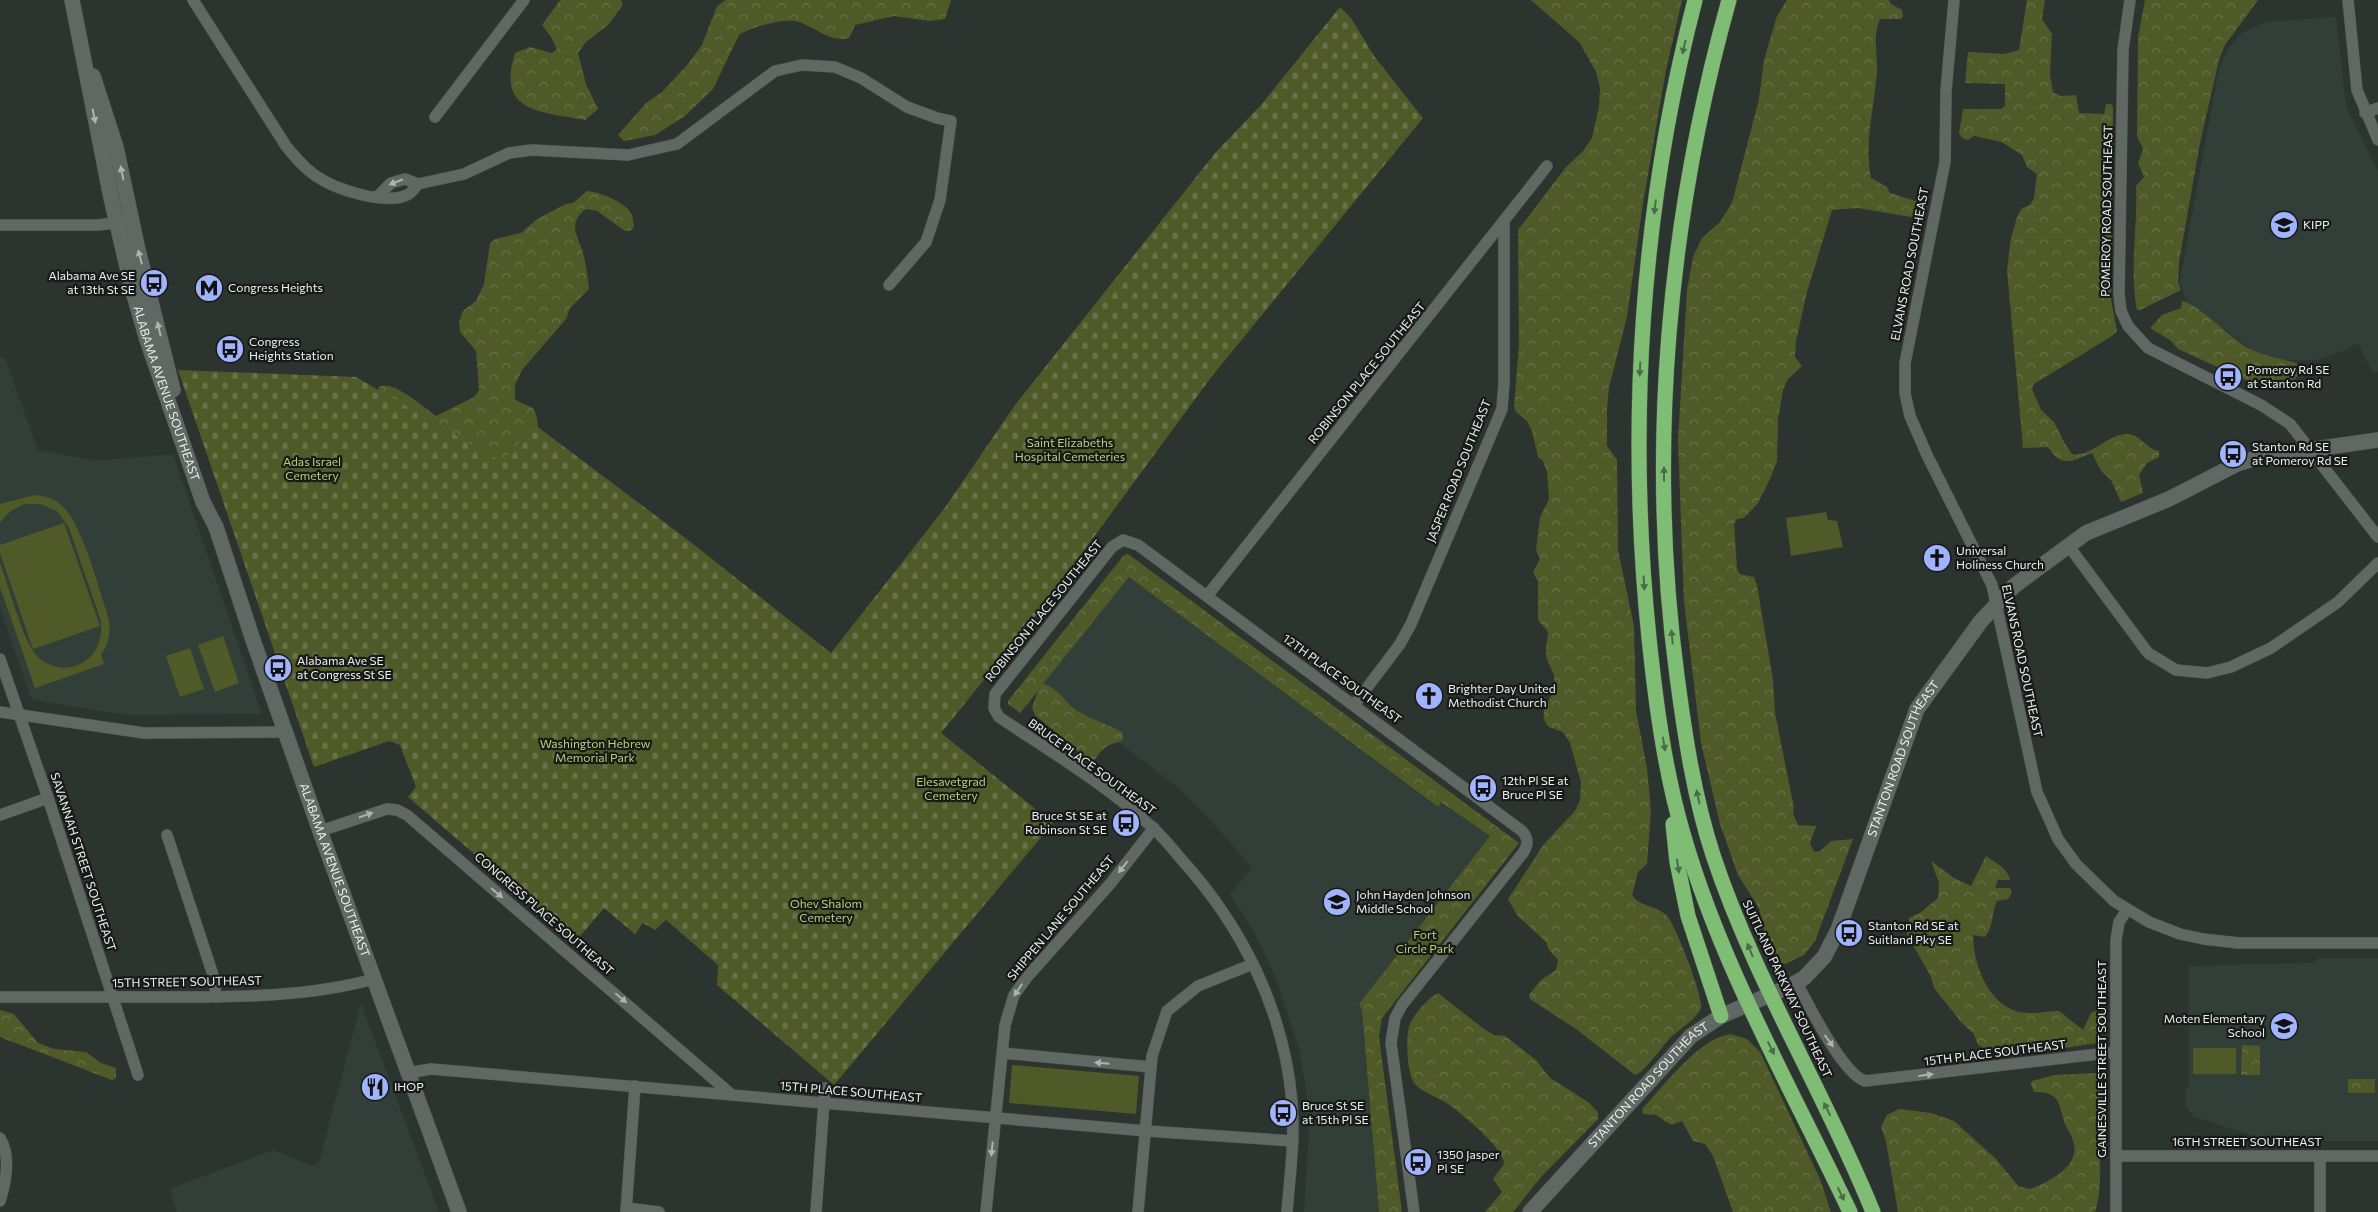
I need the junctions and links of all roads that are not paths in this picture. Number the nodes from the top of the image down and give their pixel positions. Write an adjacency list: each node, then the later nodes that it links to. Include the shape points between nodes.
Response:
1 (72, 0): 9 (main road, ALABAMA AVENUE SOUTHEAST)
2 (193, 0): 19 (street, via 286,146 304,166 344,189 378,196 391,183 404,179 418,184 464,174 509,153 532,150 628,155 677,144 776,71 802,65 835,67 861,78 908,107 951,121 940,200 926,242)
3 (524, 0): 12 (street)
4 (1695, 0): 35 (highway, one-way to 35, via 1656,192 1639,391 1639,496 1644,581)
5 (1730, 0): 46 (highway, SUITLAND PARKWAY SOUTHEAST, one-way to 5, via 1724,884 1700,807 1681,706 1665,544 1665,411 1675,270 1693,154)
6 (1954, 0): 28 (street, ELVANS ROAD SOUTHEAST, via 1946,91 1945,162 1905,363 1905,383 1910,416 1992,586)
7 (2130, 0): 21 (street, POMEROY ROAD SOUTHEAST, via 2123,50 2119,294 2123,316 2135,337 2148,348 2271,410 2290,424)
8 (2348, 0): 11 (street, via 2357,90)
9 (84, 51): 15 (main road, ALABAMA AVENUE SOUTHEAST, one-way to 9, via 114,138); 16 (main road, ALABAMA AVENUE SOUTHEAST, one-way to 16, via 90,98)
10 (2378, 108): 11 (street)
11 (2365, 113): 13 (street)
12 (435, 117)
13 (2378, 140)
14 (1547, 166): 17 (street, ROBINSON PLACE SOUTHEAST)
15 (132, 221): 16 (street); 22 (main road, ALABAMA AVENUE SOUTHEAST, one-way to 15, via 212,500 172,386)
16 (117, 223): 18 (street); 22 (main road, ALABAMA AVENUE SOUTHEAST, via 147,340 203,502)
17 (1504, 223): 27 (street, ROBINSON PLACE SOUTHEAST); 31 (street, JASPER ROAD SOUTHEAST, via 1502,409 1409,628)
18 (0, 225)
19 (889, 284)
20 (2378, 440): 21 (main road, STANTON ROAD SOUTHEAST)
21 (2311, 449): 23 (street, POMEROY ROAD SOUTHEAST); 25 (main road, STANTON ROAD SOUTHEAST, via 2259,456 2237,464 2169,499 2095,528)
22 (216, 527): 34 (main road, ALABAMA AVENUE SOUTHEAST)
23 (2378, 538)
24 (1124, 540): 27 (street, 12TH PLACE SOUTHEAST, via 1138,545); 30 (street, ROBINSON PLACE SOUTHEAST, via 1112,547 1030,649 995,694)
25 (2068, 545): 26 (street, via 2148,653 2176,670 2207,673 2231,667 2271,648 2338,602); 28 (main road, STANTON ROAD SOUTHEAST)
26 (2378, 563)
27 (1207, 596): 31 (street, 12TH PLACE SOUTHEAST)
28 (1997, 603): 41 (street, ELVANS ROAD SOUTHEAST, via 2033,778 2045,813 2058,840 2080,868 2103,892); 45 (main road, STANTON ROAD SOUTHEAST, via 1917,709 1838,930 1821,961)
29 (0, 660): 33 (street, SAVANNAH STREET SOUTHEAST)
30 (993, 704): 38 (street, BRUCE PLACE SOUTHEAST, via 999,717)
31 (1354, 705): 76 (street, 12TH PLACE SOUTHEAST, via 1522,831 1527,843 1523,853 1402,1005 1392,1026 1391,1043)
32 (0, 712): 33 (street)
33 (20, 715): 34 (street, via 144,733); 36 (street, SAVANNAH STREET SOUTHEAST)
34 (284, 732): 39 (main road, ALABAMA AVENUE SOUTHEAST)
35 (1667, 765): 50 (highway, via 1684,838 1705,900); 51 (highway, one-way to 51, via 1680,881)
36 (48, 798): 37 (street); 48 (street, SAVANNAH STREET SOUTHEAST)
37 (0, 815)
38 (1154, 828): 43 (street, BRUCE PLACE SOUTHEAST, via 1211,894); 53 (street, SHIPPEN LANE SOUTHEAST, one-way to 53, via 1014,995 1007,1013)
39 (320, 831): 44 (main road, ALABAMA AVENUE SOUTHEAST); 59 (street, CONGRESS PLACE SOUTHEAST, one-way to 59, via 387,809 407,815)
40 (167, 834): 49 (street, via 214,978)
41 (2128, 910): 42 (street, ELVANS ROAD SOUTHEAST, via 2180,934 2210,940 2254,944); 52 (street, GAINESVILLE STREET SOUTHEAST, via 2119,922 2117,934)
42 (2378, 944)
43 (1253, 964): 54 (street, via 1198,986 1167,1011); 64 (street, BRUCE PLACE SOUTHEAST, via 1275,1022 1286,1065)
44 (374, 979): 49 (street, 15TH STREET SOUTHEAST, via 288,994); 55 (main road, ALABAMA AVENUE SOUTHEAST)
45 (1797, 983): 46 (main road, STANTON ROAD SOUTHEAST); 52 (street, 15TH PLACE SOUTHEAST, one-way to 52, via 1824,1034 1856,1076 1865,1081)
46 (1771, 995): 50 (main road, STANTON ROAD SOUTHEAST); 79 (highway, SUITLAND PARKWAY SOUTHEAST, one-way to 46)
47 (0, 997): 48 (street, 15TH STREET SOUTHEAST)
48 (113, 997): 49 (street, 15TH STREET SOUTHEAST); 56 (street, SAVANNAH STREET SOUTHEAST)
49 (216, 997)
50 (1750, 1004): 51 (main road, STANTON ROAD SOUTHEAST); 78 (highway, one-way to 78)
51 (1721, 1016): 77 (main road, STANTON ROAD SOUTHEAST, via 1681,1046)
52 (2116, 1052): 65 (street, GAINESVILLE STREET SOUTHEAST)
53 (1002, 1053): 54 (street, one-way to 53); 61 (street, SHIPPEN LANE SOUTHEAST)
54 (1151, 1067): 62 (street)
55 (407, 1073): 57 (street, 15TH PLACE SOUTHEAST, via 431,1069); 70 (main road, ALABAMA AVENUE SOUTHEAST)
56 (138, 1075)
57 (635, 1086): 59 (street, 15TH PLACE SOUTHEAST); 69 (street)
58 (825, 1088): 60 (street)
59 (732, 1095): 60 (street, 15TH PLACE SOUTHEAST)
60 (824, 1103): 61 (street, 15TH PLACE SOUTHEAST); 72 (street)
61 (995, 1118): 62 (street, 15TH PLACE SOUTHEAST); 73 (street, SHIPPEN LANE SOUTHEAST, one-way to 73)
62 (1147, 1131): 64 (street, 15TH PLACE SOUTHEAST); 74 (street)
63 (0, 1138): 68 (street, via 4,1145 6,1179)
64 (1293, 1141): 75 (street, BRUCE PLACE SOUTHEAST)
65 (2116, 1156): 66 (street, 16TH STREET SOUTHEAST); 80 (street, GAINESVILLE STREET SOUTHEAST)
66 (2320, 1156): 67 (street, 16TH STREET SOUTHEAST); 81 (street)
67 (2378, 1156)
68 (0, 1201)
69 (626, 1210): 71 (street)
70 (459, 1212)
71 (659, 1212)
72 (816, 1212)
73 (986, 1212)
74 (1138, 1212)
75 (1288, 1212)
76 (1414, 1212)
77 (1530, 1212)
78 (1850, 1212)
79 (1873, 1212)
80 (2116, 1212)
81 (2320, 1212)

